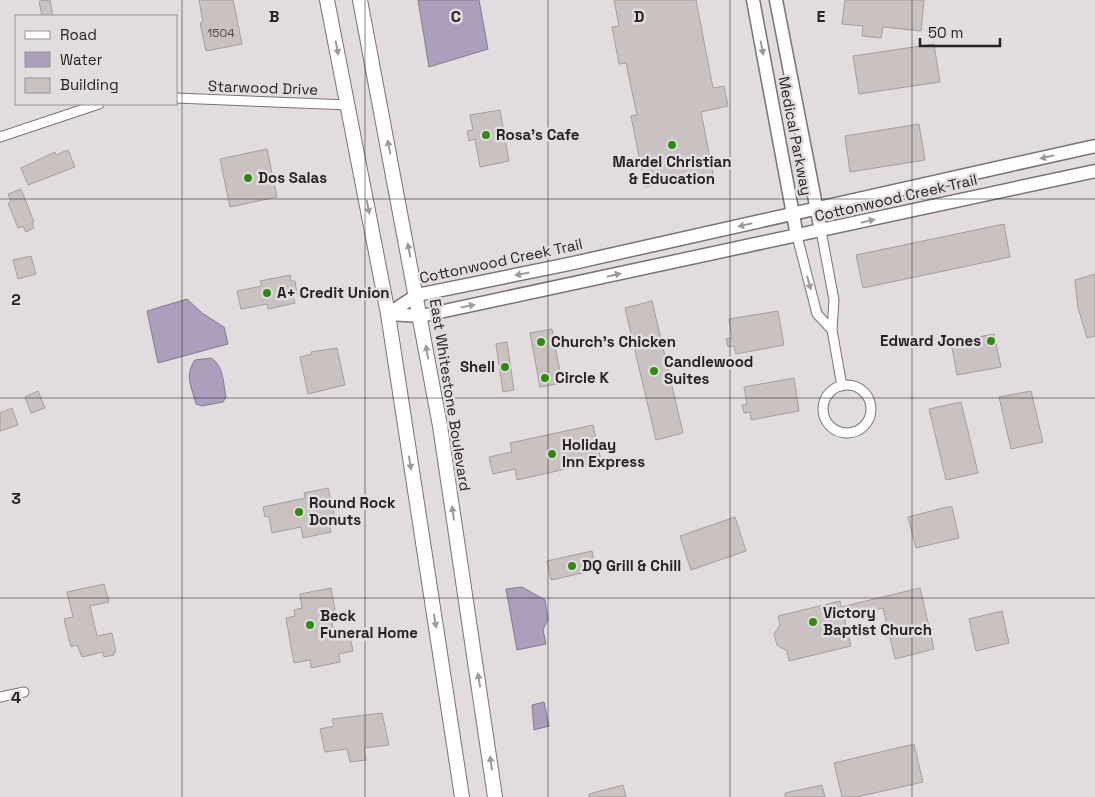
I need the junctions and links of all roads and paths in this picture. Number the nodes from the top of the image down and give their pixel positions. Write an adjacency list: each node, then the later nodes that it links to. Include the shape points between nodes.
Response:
1 (328, 0): 7 (main road, one-way to 7)
2 (360, 0): 15 (main road, East Whitestone Boulevard, one-way to 2)
3 (753, 0): 12 (street, Medical Parkway, one-way to 12)
4 (776, 0): 11 (street, Medical Parkway)
5 (178, 98): 7 (street, Starwood Drive)
6 (96, 105): 8 (street)
7 (348, 105): 16 (main road, one-way to 16)
8 (0, 137)
9 (1095, 146): 11 (street, Cottonwood Creek Trail, one-way to 11)
10 (1095, 171): 13 (street, Cottonwood Creek Trail, one-way to 10)
11 (816, 209): 12 (street, Cottonwood Creek Trail); 13 (street, Medical Parkway)
12 (793, 214): 14 (street, Medical Parkway); 15 (street, Cottonwood Creek Trail, one-way to 15)
13 (821, 231): 14 (street, Cottonwood Creek Trail); 18 (street, Medical Parkway, via 834,300)
14 (797, 236): 17 (street, Cottonwood Creek Trail, one-way to 14); 18 (street, Medical Parkway, one-way to 18, via 817,314)
15 (417, 294): 16 (street, Cottonwood Creek Trail); 17 (main road, East Whitestone Boulevard)
16 (388, 314): 17 (street, Cottonwood Creek Trail); 22 (main road, one-way to 22)
17 (421, 316): 23 (main road, East Whitestone Boulevard, one-way to 17)
18 (832, 330): 19 (street, Medical Parkway)
19 (842, 386): 19 (street, via 830,393 824,413 835,430 848,433 866,424 870,404 863,391)
20 (24, 692): 21 (street)
21 (0, 697)
22 (462, 797)
23 (496, 797)

